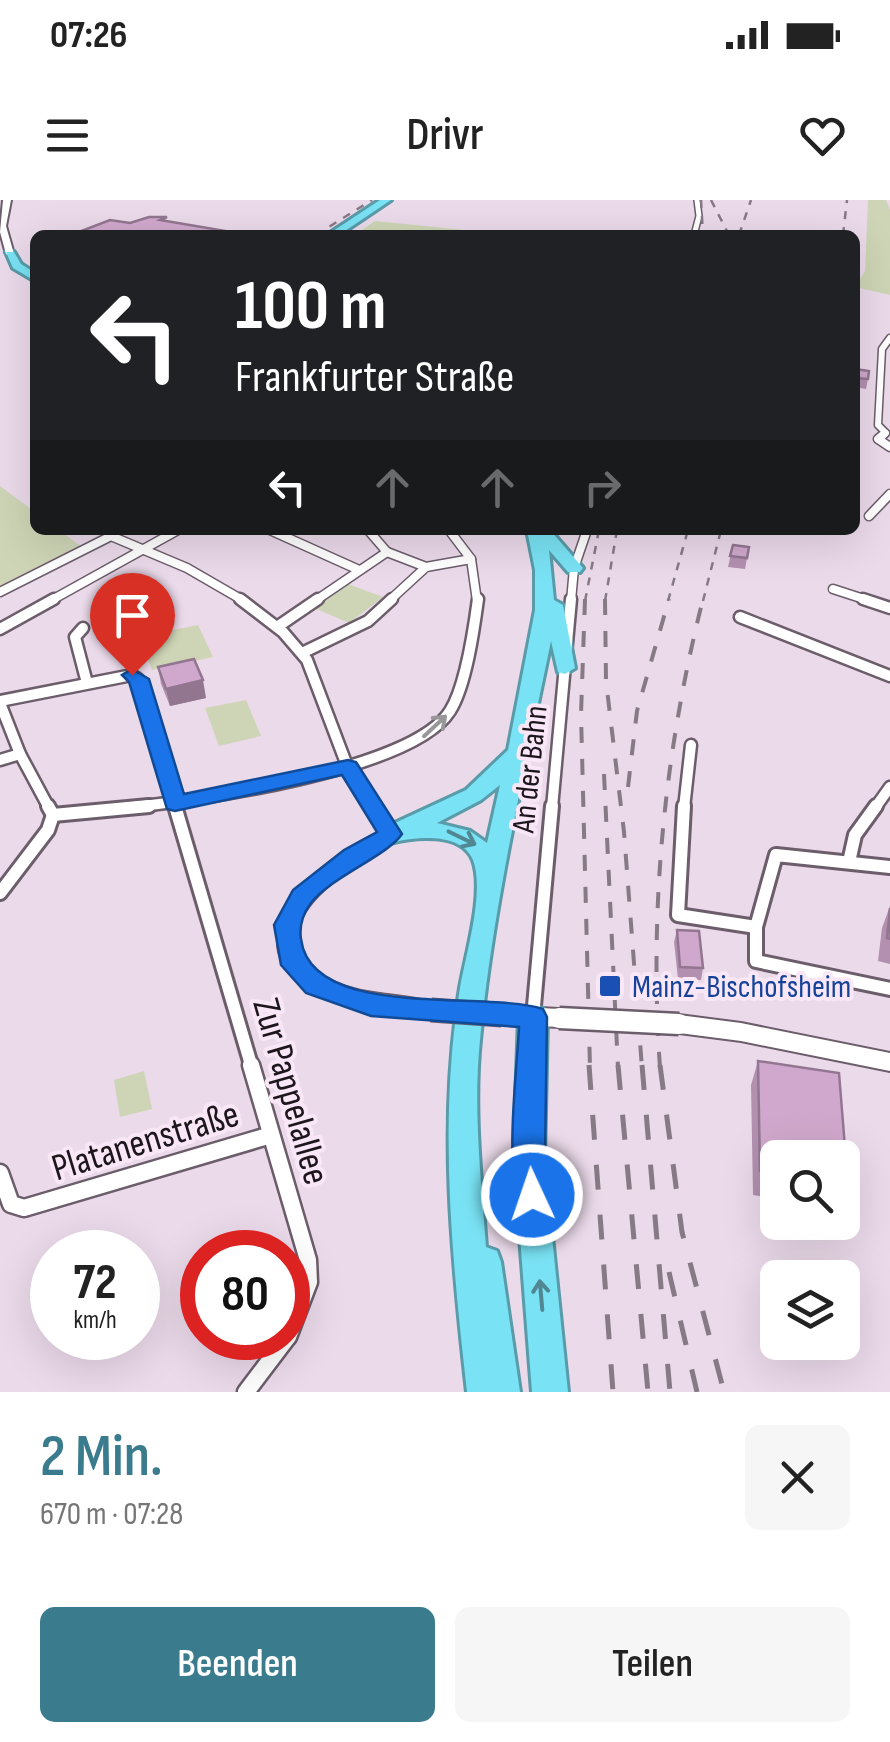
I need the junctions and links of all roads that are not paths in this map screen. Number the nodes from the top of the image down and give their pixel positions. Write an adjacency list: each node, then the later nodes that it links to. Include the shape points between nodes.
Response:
1 (8, 200): 6 (street, via 2,226)
2 (389, 200): 4 (highway)
3 (696, 200): 5 (street)
4 (343, 230)
5 (695, 230)
6 (7, 255): 7 (highway)
7 (30, 275)
8 (890, 338): 9 (street, via 882,349)
9 (880, 382): 10 (street); 11 (street, via 878,426)
10 (890, 382)
11 (888, 433): 12 (street, via 877,437)
12 (890, 446)
13 (890, 494): 14 (street)
14 (869, 516)
15 (170, 535): 23 (street)
16 (281, 535): 28 (street)
17 (372, 535): 24 (street)
18 (453, 535): 25 (street)
19 (541, 535): 31 (highway)
20 (541, 535): 42 (highway, via 546,598)
21 (544, 535): 27 (highway)
22 (584, 535): 27 (street, An der Bahn)
23 (146, 549): 30 (street, via 108,536); 34 (street); 36 (street)
24 (387, 552): 26 (street); 28 (street)
25 (470, 559): 26 (street); 46 (street, one-way to 25, via 418,740 450,711 472,643 478,596)
26 (426, 567): 37 (street, via 368,620)
27 (574, 568): 38 (street, An der Bahn)
28 (360, 570): 34 (street)
29 (832, 588): 32 (street)
30 (0, 592)
31 (554, 605): 38 (highway); 65 (highway, via 496,916 480,1046 483,1246)
32 (890, 608)
33 (740, 617): 39 (street)
34 (277, 626): 37 (street)
35 (83, 628): 40 (street, via 76,637)
36 (0, 629)
37 (302, 653): 46 (street)
38 (565, 668): 57 (street, An der Bahn)
39 (890, 676)
40 (87, 683): 41 (street); 48 (street, Zur Pappelallee, via 138,679)
41 (0, 702): 44 (street)
42 (520, 740): 50 (highway, via 483,790); 54 (highway)
43 (690, 745): 55 (street, via 678,915)
44 (20, 754): 45 (street); 49 (street)
45 (0, 760)
46 (348, 767): 48 (street); 50 (street)
47 (890, 787): 51 (street, via 856,835)
48 (175, 804): 49 (street); 59 (street, Zur Pappelallee)
49 (52, 814): 53 (street, via 48,830)
50 (390, 834): 54 (highway, one-way to 54, via 447,831 472,840 484,858); 57 (street, bridge, via 302,897 289,916 285,942 294,966 337,996 371,1005)
51 (849, 862): 52 (street); 55 (street, via 776,856)
52 (890, 867)
53 (0, 893)
54 (487, 900): 64 (highway, via 465,1044 472,1294)
55 (756, 928): 56 (street, via 756,962)
56 (890, 989)
57 (531, 1016): 58 (street, bridge, via 679,1024); 66 (highway, one-way to 57, via 529,1159)
58 (890, 1062)
59 (271, 1135): 60 (street, Platanenstraße, via 24,1208 11,1204); 61 (street, Zur Pappelallee)
60 (0, 1173)
61 (299, 1230)
62 (270, 1360): 63 (street, Zur Pappelallee)
63 (246, 1392)
64 (485, 1392)
65 (502, 1392)
66 (550, 1392)

